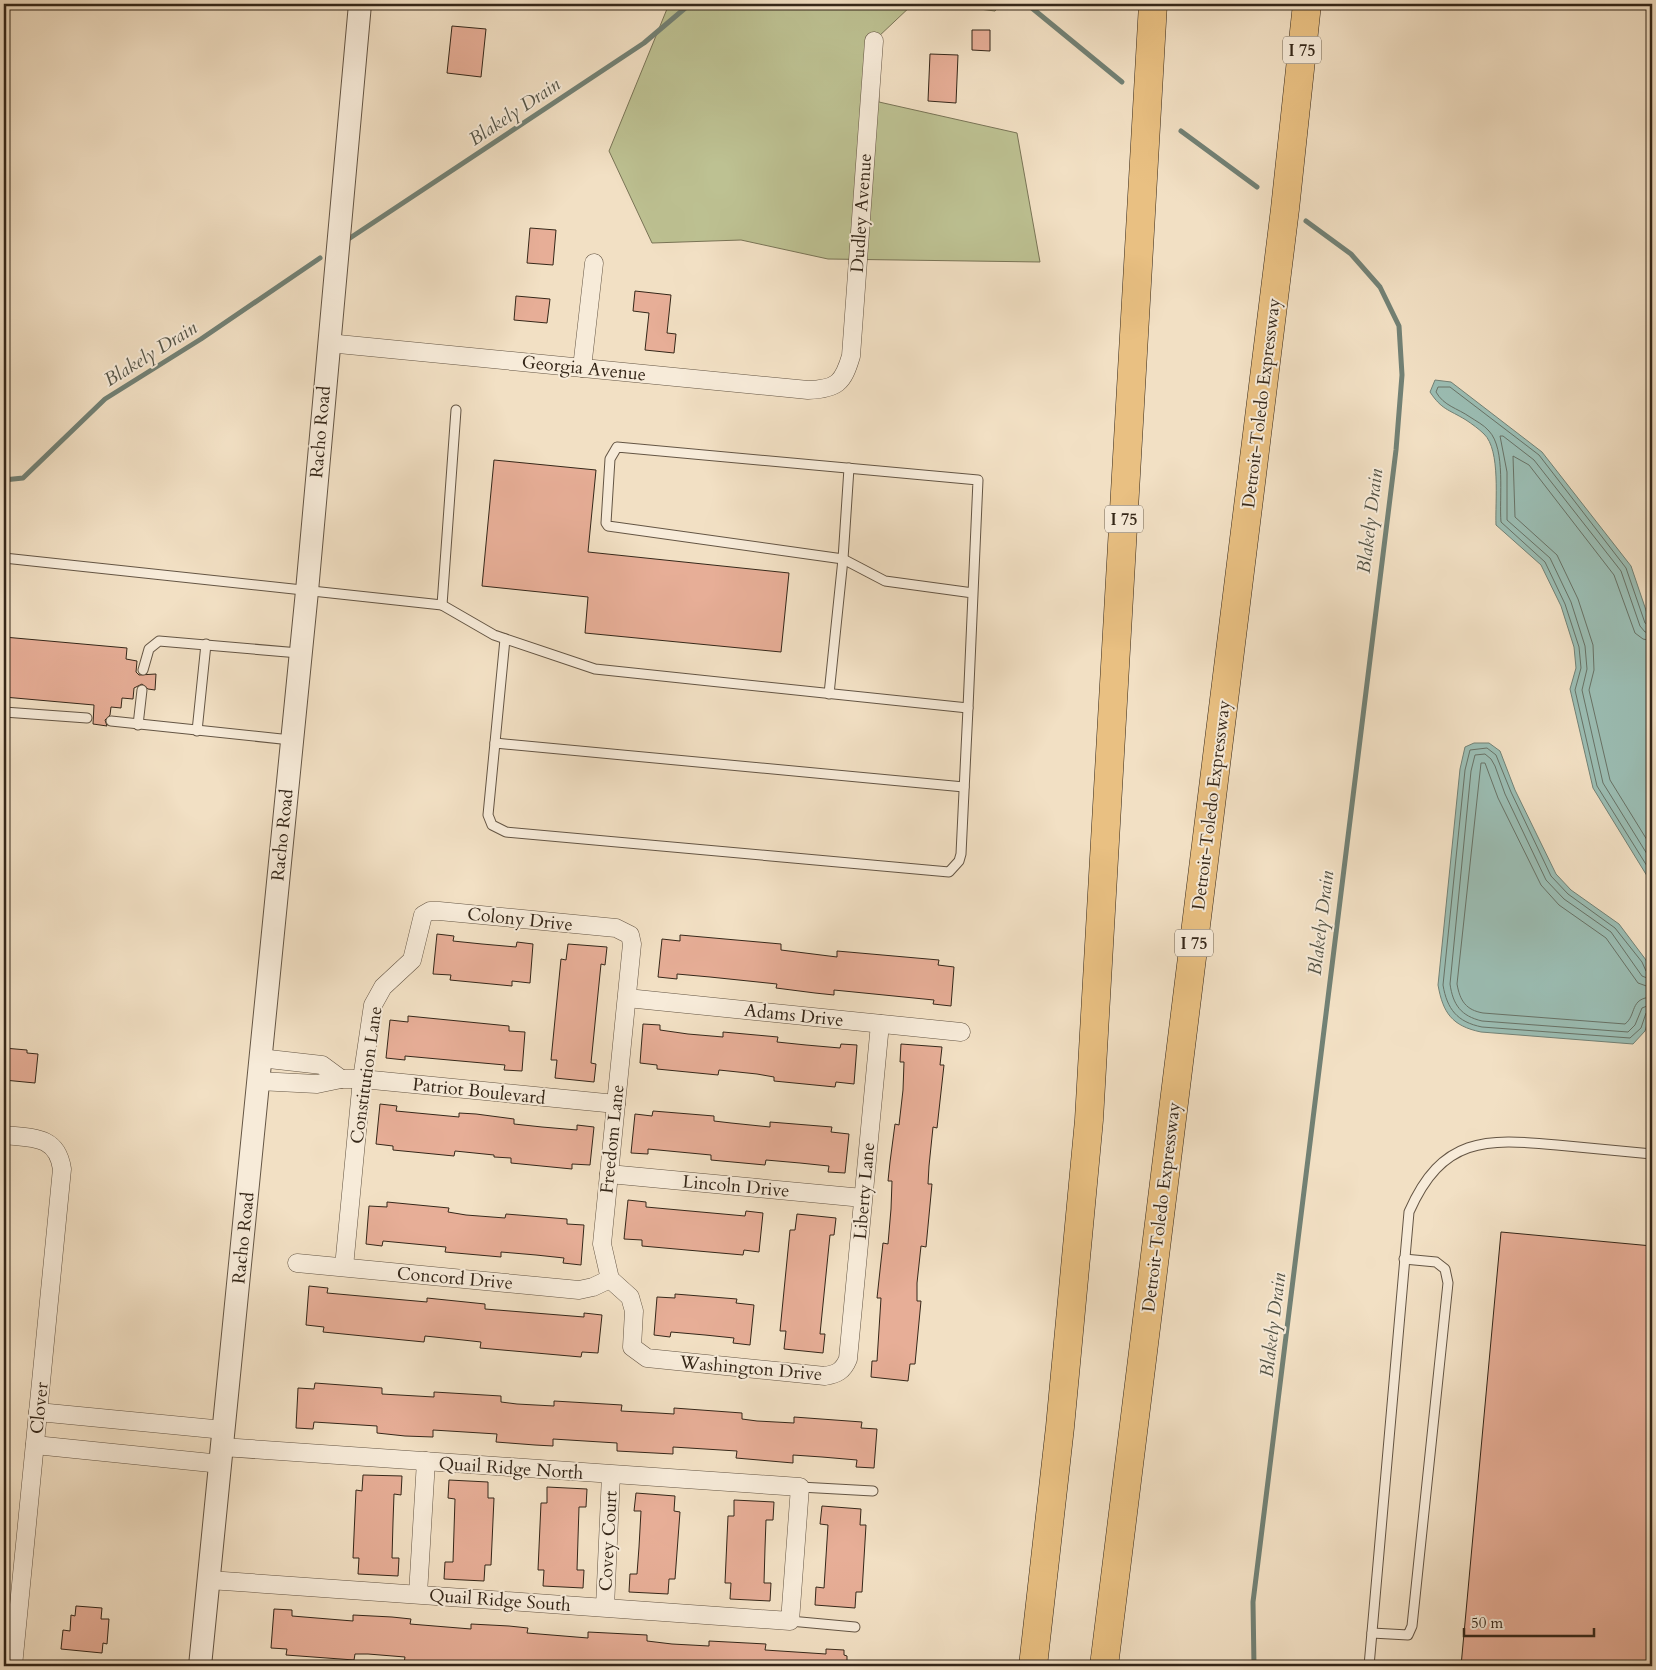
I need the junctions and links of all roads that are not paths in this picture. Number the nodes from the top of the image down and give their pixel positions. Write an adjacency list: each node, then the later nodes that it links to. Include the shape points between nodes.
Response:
1 (360, 4): 6 (street, Racho Road)
2 (1153, 4): 65 (highway, I 75, via 1089,1120 1060,1426)
3 (1307, 4): 66 (highway, Detroit-Toledo Expressway / I 75, via 1284,214)
4 (874, 41): 8 (street, Dudley Avenue, via 851,356)
5 (594, 263): 7 (street)
6 (328, 343): 7 (street, Georgia Avenue); 13 (street, Racho Road)
7 (582, 368): 8 (street, Georgia Avenue, via 808,390 826,389)
8 (839, 383)
9 (456, 410): 15 (lane)
10 (849, 468): 12 (lane); 12 (lane, via 617,447 610,459 608,526); 14 (lane, via 978,480)
11 (4, 558): 13 (lane)
12 (843, 559): 14 (lane, via 885,581); 21 (lane)
13 (307, 591): 15 (lane); 18 (street, Racho Road)
14 (973, 593): 22 (lane)
15 (442, 605): 16 (lane)
16 (505, 639): 21 (lane, via 595,669); 29 (lane)
17 (206, 644): 18 (lane); 19 (lane, via 159,641 149,649); 27 (lane)
18 (300, 653): 28 (street, Racho Road)
19 (143, 670)
20 (142, 690): 26 (lane)
21 (829, 694): 22 (lane)
22 (968, 708): 30 (lane)
23 (4, 712): 24 (lane)
24 (87, 718)
25 (111, 721): 26 (lane)
26 (138, 725): 27 (lane)
27 (197, 731): 28 (lane)
28 (291, 740): 36 (street, Racho Road)
29 (495, 743): 30 (lane); 30 (lane, via 488,815 492,825 506,832 949,872 961,854)
30 (964, 787)
31 (439, 911): 32 (street, Colony Drive); 38 (street, Constitution Lane, via 423,915 412,960 383,987 375,1000)
32 (600, 927): 33 (street, Freedom Lane, via 616,928 630,936)
33 (627, 998): 34 (street, Adams Drive); 40 (street, Freedom Lane)
34 (880, 1024): 35 (street, Adams Drive); 44 (street, Liberty Lane)
35 (961, 1032)
36 (260, 1058): 37 (street, via 322,1065); 39 (street, Racho Road)
37 (341, 1079): 38 (street, Patriot Boulevard); 39 (street, Patriot Boulevard, via 317,1084)
38 (362, 1079): 40 (street, Patriot Boulevard); 47 (street, Constitution Lane)
39 (258, 1081): 52 (street, Racho Road)
40 (616, 1104): 43 (street, Freedom Lane)
41 (4, 1136): 50 (street, Clover, via 36,1139 57,1150 62,1169)
42 (1652, 1154): 45 (lane, via 1514,1140 1489,1141 1467,1148 1444,1160 1418,1191 1409,1212)
43 (609, 1174): 44 (street, Lincoln Drive); 48 (street, Freedom Lane, via 602,1244)
44 (863, 1198): 49 (street, Liberty Lane)
45 (1404, 1259): 62 (lane); 62 (lane, via 1436,1262 1445,1269 1448,1283 1412,1626 1408,1635)
46 (297, 1263): 47 (street, Concord Drive)
47 (344, 1267): 48 (street, Concord Drive, via 579,1290)
48 (610, 1279): 49 (street, Washington Drive, via 630,1297 634,1311 632,1347 647,1358 825,1376 841,1371)
49 (848, 1359)
50 (38, 1412): 51 (street, Clover); 52 (street)
51 (35, 1445): 52 (street); 63 (street, Clover)
52 (222, 1447): 53 (street, Quail Ridge North); 57 (street, Racho Road)
53 (426, 1461): 54 (street, Quail Ridge North); 58 (street)
54 (611, 1475): 55 (street, Quail Ridge North); 59 (street, Covey Court)
55 (800, 1487): 56 (lane); 60 (street)
56 (873, 1491)
57 (209, 1580): 58 (street, Quail Ridge South); 64 (street, Racho Road)
58 (418, 1594): 59 (street, Quail Ridge South)
59 (605, 1607): 60 (street, Quail Ridge South)
60 (790, 1621): 61 (lane)
61 (855, 1626)
62 (1372, 1633): 67 (lane)
63 (13, 1666)
64 (200, 1666)
65 (1032, 1666)
66 (1104, 1666)
67 (1369, 1666)

